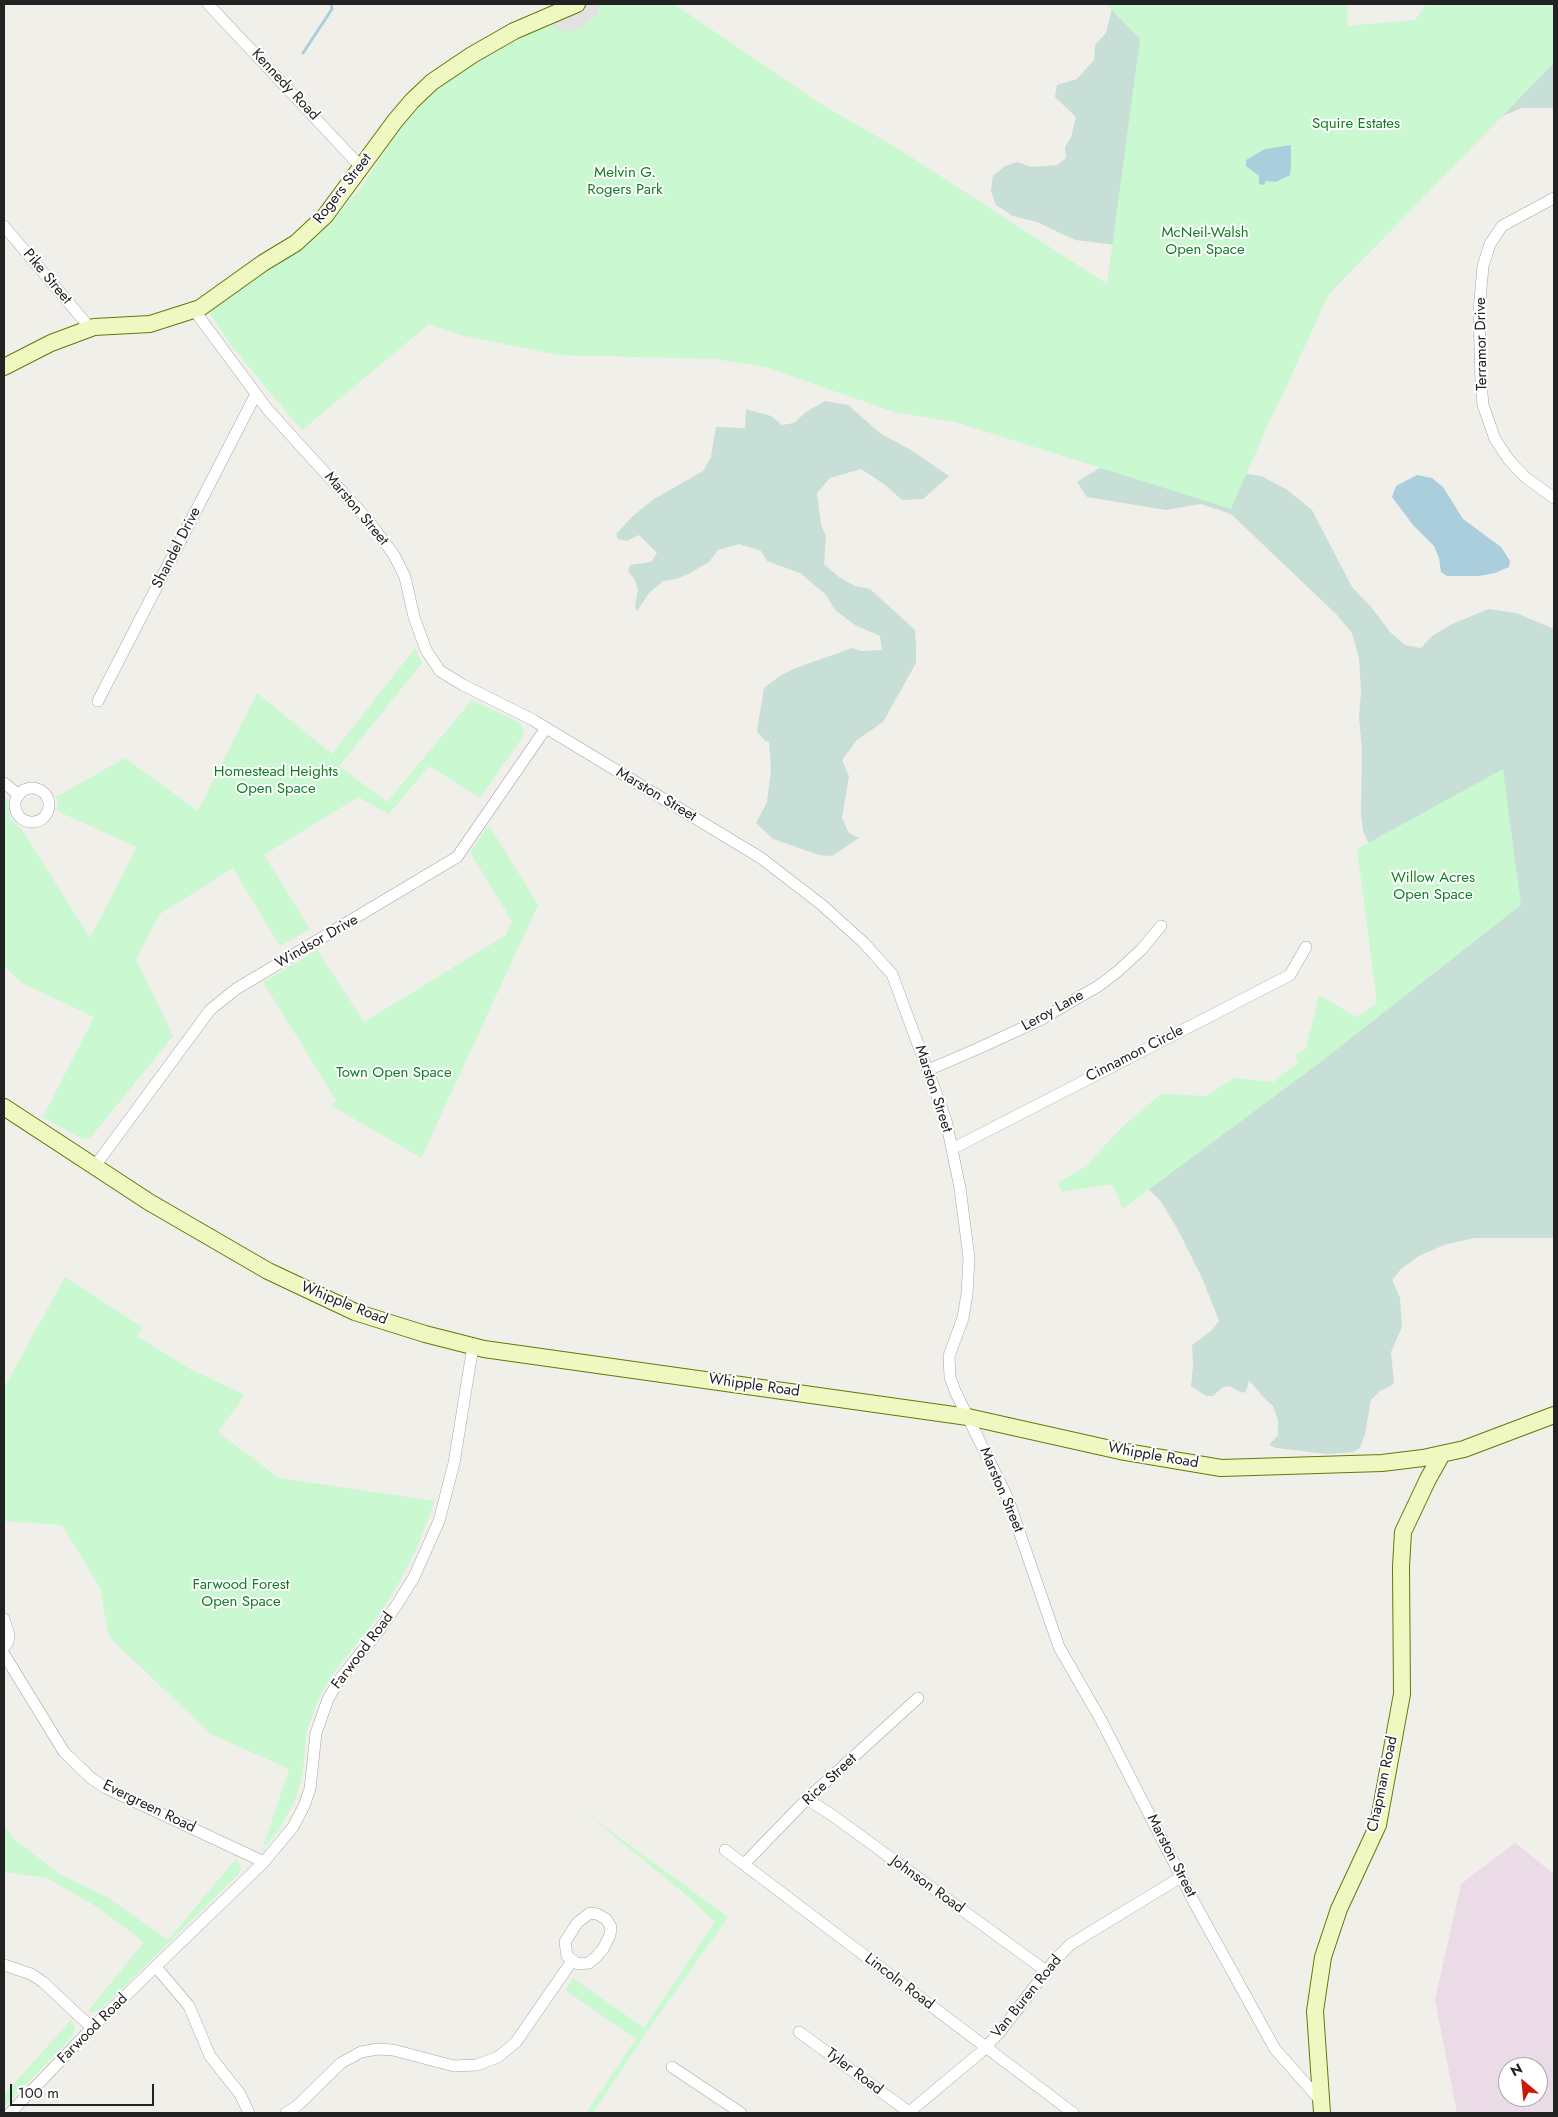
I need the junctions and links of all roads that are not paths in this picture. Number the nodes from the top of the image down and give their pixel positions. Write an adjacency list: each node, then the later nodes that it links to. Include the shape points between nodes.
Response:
1 (208, 4): 3 (street, Kennedy Road)
2 (577, 4): 3 (main road, Rogers Street, via 514,31 432,82 395,121)
3 (361, 167): 6 (main road, Rogers Street, via 325,216 296,243)
4 (1554, 198): 10 (street, Terramor Drive, via 1502,226 1490,244 1483,266 1479,311 1482,390 1495,438 1525,477)
5 (4, 226): 7 (street, Pike Street)
6 (194, 310): 7 (main road, Rogers Street, via 150,324); 9 (street, Marston Street)
7 (90, 328): 8 (main road, Rogers Street)
8 (4, 367)
9 (256, 394): 11 (street, Shandel Drive); 12 (street, Marston Street, via 368,520 394,556 404,577 426,650 440,671)
10 (1554, 498)
11 (98, 702)
12 (546, 728): 17 (street, Marston Street, via 761,858 822,905 892,974); 20 (street, Windsor Drive, via 457,857 236,989 210,1010)
13 (4, 783): 14 (street)
14 (18, 795)
15 (1162, 926): 17 (street, Leroy Lane, via 1141,950 1100,984 1040,1020)
16 (1306, 947): 19 (street, Cinnamon Circle, via 1290,975)
17 (928, 1070): 19 (street, Marston Street, via 946,1120)
18 (4, 1107): 20 (main road, Whipple Road)
19 (952, 1149): 23 (street, Marston Street, via 969,1258 963,1318 949,1356 950,1377)
20 (95, 1166): 21 (main road, Whipple Road, via 149,1202 268,1271 355,1312)
21 (473, 1346): 23 (main road, Whipple Road); 31 (street, Farwood Road, via 454,1464 427,1549 390,1616 340,1678 328,1699 316,1733 312,1780 304,1806 284,1839)
22 (1554, 1416): 24 (main road, Whipple Road)
23 (968, 1417): 24 (main road, Whipple Road, via 1120,1451 1221,1468 1382,1463); 33 (street, Marston Street, via 1008,1499 1059,1647 1101,1720)
24 (1442, 1454): 42 (main road, Chapman Road, via 1403,1532 1402,1694 1378,1825 1339,1909 1322,1957 1316,2011)
25 (4, 1619): 26 (street, via 9,1635)
26 (4, 1647)
27 (4, 1654): 31 (street, Evergreen Road, via 64,1752 92,1779)
28 (918, 1698): 29 (street, Rice Street)
29 (807, 1799): 32 (street, Rice Street); 37 (street, Johnson Road)
30 (725, 1850): 32 (street, Lincoln Road)
31 (264, 1862): 36 (street, Farwood Road)
32 (744, 1864): 40 (street, Lincoln Road)
33 (1182, 1877): 37 (street, Van Buren Road, via 1071,1944); 42 (street, Marston Street, via 1275,2049)
34 (572, 1961): 34 (street, via 565,1946 573,1928 587,1915 603,1916 611,1931 603,1949 589,1963); 45 (street, via 516,2042 498,2057 465,2067 394,2050 361,2052 341,2062)
35 (4, 1965): 38 (street, via 43,1982)
36 (156, 1967): 38 (street, Farwood Road); 44 (street, via 189,2006 210,2056 240,2094)
37 (1046, 1972): 40 (street, Van Buren Road)
38 (92, 2028): 43 (street, Farwood Road)
39 (799, 2032): 47 (street, Tyler Road)
40 (986, 2047): 47 (street, Van Buren Road); 48 (street, Lincoln Road)
41 (672, 2067): 46 (street)
42 (1321, 2106)
43 (10, 2113)
44 (249, 2113)
45 (286, 2113)
46 (741, 2113)
47 (908, 2113)
48 (1073, 2113)

